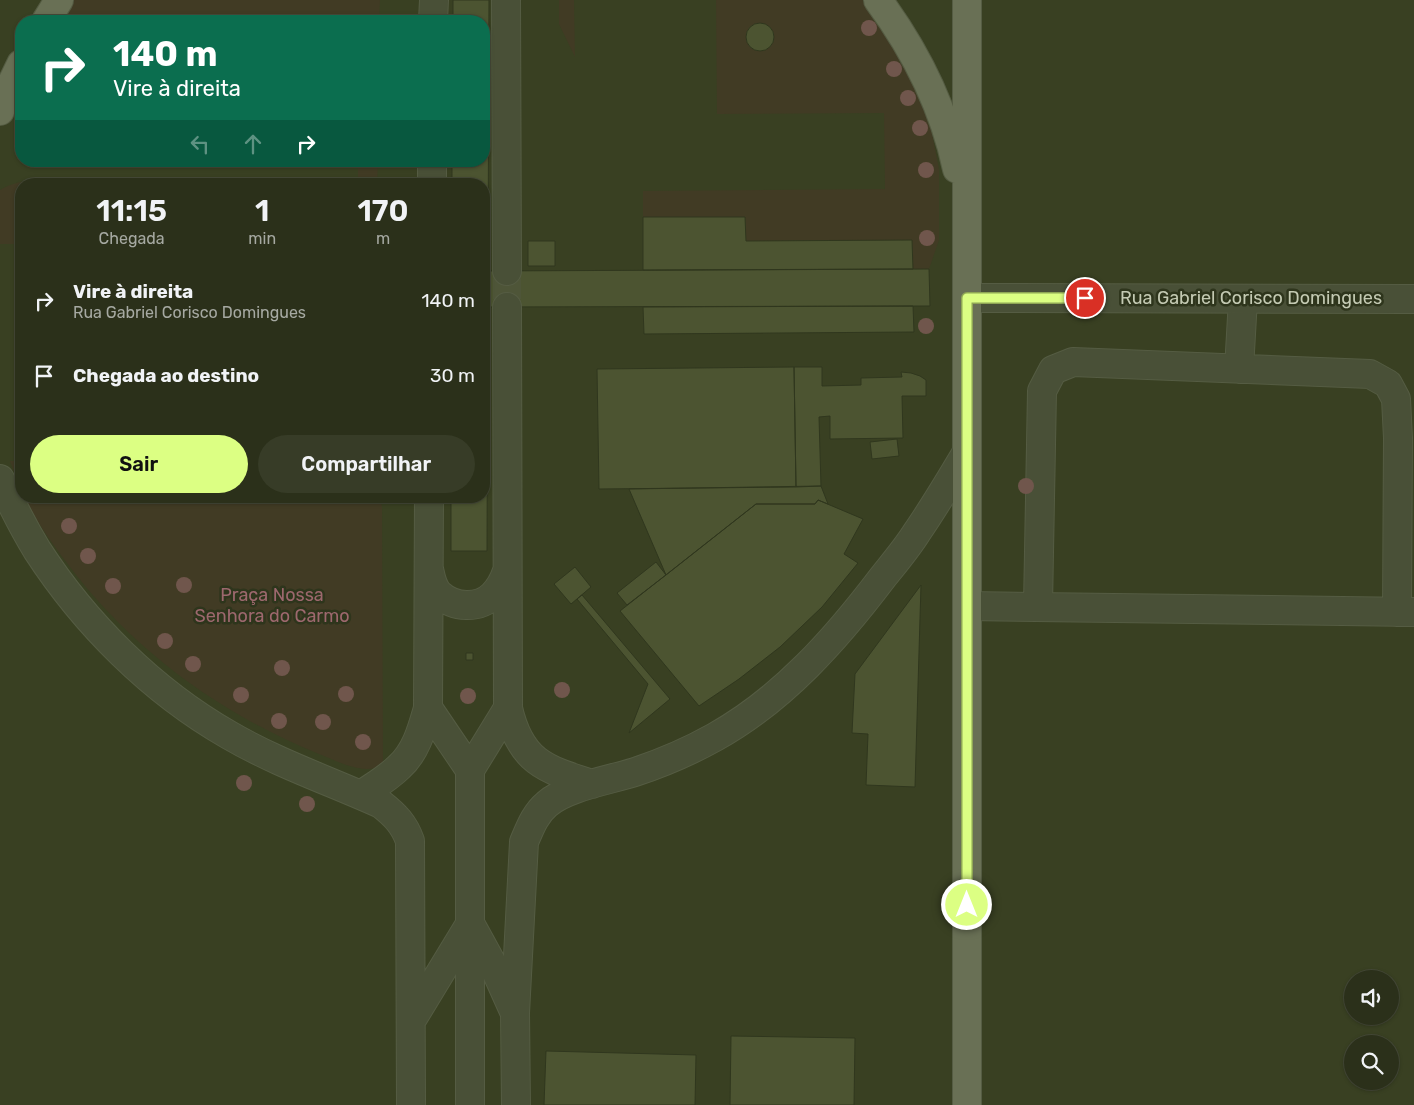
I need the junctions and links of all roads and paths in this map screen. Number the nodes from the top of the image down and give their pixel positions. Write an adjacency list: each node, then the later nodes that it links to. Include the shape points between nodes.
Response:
1 (59, 0): 6 (main road)
2 (434, 0): 7 (street)
3 (506, 0): 10 (street)
4 (878, 0): 11 (main road, via 907,43 952,142 960,180)
5 (967, 0): 11 (main road)
6 (50, 15)
7 (433, 15)
8 (15, 76): 9 (main road)
9 (0, 111)
10 (507, 271)
11 (967, 298): 12 (street, Rua Gabriel Corisco Domingues); 16 (main road)
12 (1243, 298): 13 (street, Rua Gabriel Corisco Domingues); 15 (street)
13 (1414, 299)
14 (507, 307): 20 (street)
15 (1239, 368): 22 (street, via 1073,362 1052,370 1042,390); 23 (street, via 1370,374 1388,384 1396,399)
16 (967, 452): 21 (main road); 27 (street, via 917,533 868,597 787,685 748,716 714,737 674,757)
17 (0, 479): 28 (street, via 37,550 70,596 108,640 152,682 186,709 229,736)
18 (430, 503): 19 (street)
19 (429, 567): 20 (street, via 431,582 439,594 466,606 492,596 502,585); 24 (street)
20 (507, 571): 25 (street)
21 (967, 606): 22 (street); 35 (main road)
22 (1038, 606): 23 (street)
23 (1405, 612)
24 (428, 708): 26 (street); 28 (street, via 413,748 400,767)
25 (508, 708): 26 (street); 27 (street, via 512,727 534,760 555,772)
26 (470, 770): 29 (street)
27 (592, 784): 30 (street, via 547,803 533,820 524,842)
28 (361, 795): 31 (street, via 395,815 406,829 410,841)
29 (470, 924): 30 (street); 31 (street); 33 (street)
30 (515, 1012): 34 (street)
31 (411, 1023): 32 (street)
32 (411, 1105)
33 (470, 1105)
34 (516, 1105)
35 (967, 1105)

